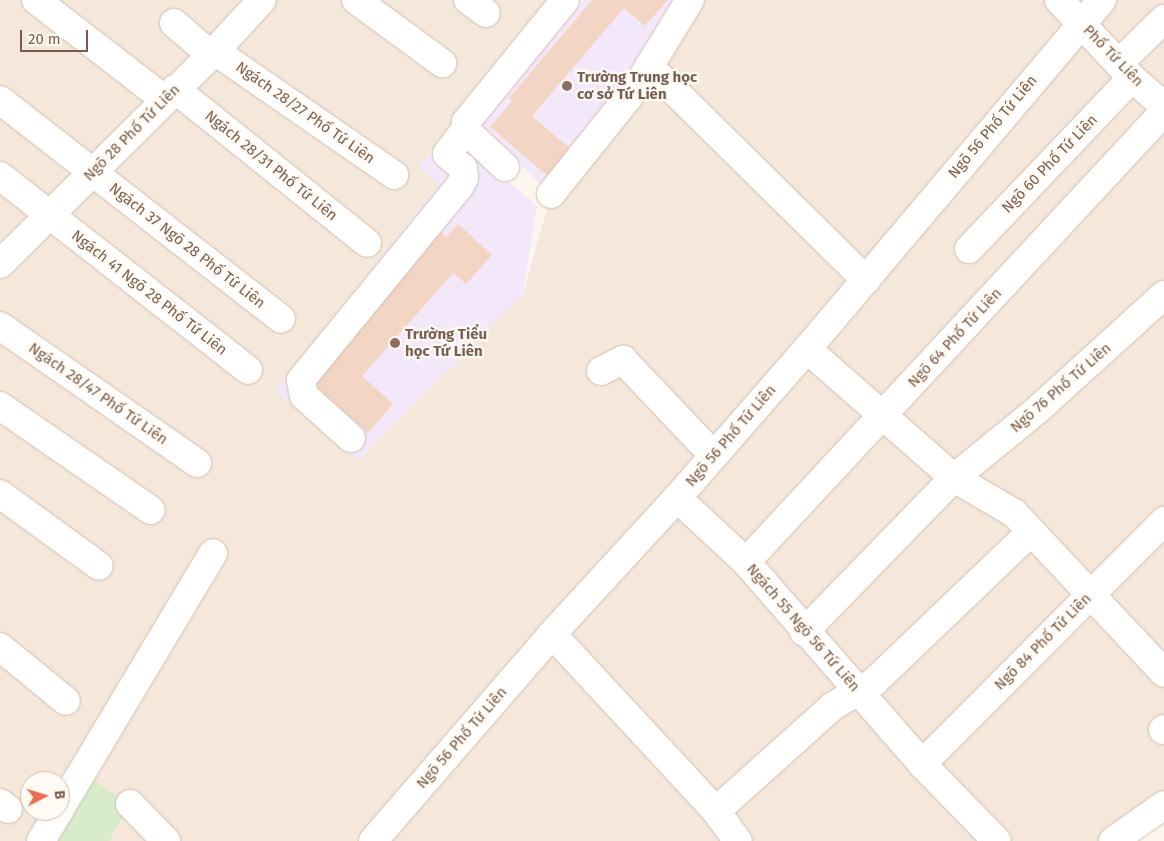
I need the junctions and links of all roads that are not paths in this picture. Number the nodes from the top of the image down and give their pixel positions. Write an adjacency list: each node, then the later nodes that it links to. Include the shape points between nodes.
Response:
1 (36, 0): 15 (street, Ngách 28/31 Phố Tứ Liên)
2 (262, 0): 11 (street, Ngõ 28 Phố Tứ Liên)
3 (356, 0): 12 (street)
4 (564, 0): 18 (street, via 477,106 466,122)
5 (690, 0): 13 (street)
6 (1059, 0): 10 (street, Phố Tứ Liên)
7 (1102, 0): 10 (street, Ngõ 56 Phố Tứ Liên)
8 (1164, 19): 14 (street, Ngõ 60 Phố Tứ Liên)
9 (174, 23): 11 (street, Ngách 28/27 Phố Tứ Liên)
10 (1081, 24): 14 (street, Phố Tứ Liên); 28 (street, Ngõ 56 Phố Tứ Liên)
11 (213, 53): 15 (street, Ngõ 28 Phố Tứ Liên); 21 (street, Ngách 28/27 Phố Tứ Liên)
12 (442, 62)
13 (649, 66): 23 (street, via 636,88); 28 (street)
14 (1126, 71): 17 (street, Phố Tứ Liên); 26 (street, Ngõ 60 Phố Tứ Liên)
15 (170, 94): 20 (street, Ngõ 28 Phố Tứ Liên); 25 (street, Ngách 28/31 Phố Tứ Liên)
16 (0, 100): 20 (street, Ngách 37 Ngõ 28 Phố Tứ Liên)
17 (1162, 106): 36 (street, Ngõ 64 Phố Tứ Liên)
18 (465, 130): 19 (street); 37 (street, via 447,154 463,168 464,178 459,187 301,380 304,396)
19 (505, 167)
20 (93, 173): 24 (street, Ngõ 28 Phố Tứ Liên); 30 (street, Ngách 37 Ngõ 28 Phố Tứ Liên)
21 (394, 175)
22 (0, 176): 24 (street, Ngách 41 Ngõ 28 Phố Tứ Liên)
23 (551, 194)
24 (50, 216): 27 (street, Ngõ 28 Phố Tứ Liên); 33 (street, Ngách 41 Ngõ 28 Phố Tứ Liên)
25 (367, 243)
26 (969, 249)
27 (0, 264)
28 (866, 280): 32 (street, Ngõ 56 Phố Tứ Liên)
29 (1164, 295): 40 (street, Ngõ 76 Phố Tứ Liên, via 1035,412)
30 (281, 319)
31 (0, 326): 39 (street, Ngách 28/47 Phố Tứ Liên)
32 (807, 349): 36 (street); 38 (street, Ngõ 56 Phố Tứ Liên)
33 (248, 370)
34 (601, 371): 38 (street, via 623,360)
35 (0, 406): 43 (street)
36 (881, 417): 40 (street); 47 (street, Ngõ 64 Phố Tứ Liên)
37 (351, 438)
38 (714, 456): 42 (street, Ngõ 56 Phố Tứ Liên)
39 (196, 463)
40 (954, 478): 45 (street, via 1014,513); 50 (street, Ngõ 76 Phố Tứ Liên)
41 (0, 494): 48 (street)
42 (677, 498): 47 (street, Ngách 55 Ngõ 56 Tứ Liên); 51 (street, Ngõ 56 Phố Tứ Liên)
43 (151, 510)
44 (1164, 521): 49 (street, Ngõ 84 Phố Tứ Liên)
45 (1032, 532): 49 (street); 54 (street, via 874,682)
46 (213, 552): 57 (street)
47 (746, 562): 50 (street, Ngách 55 Ngõ 56 Tứ Liên)
48 (99, 566)
49 (1089, 596): 53 (street); 56 (street, Ngõ 84 Phố Tứ Liên)
50 (804, 632): 54 (street, Ngách 55 Ngõ 56 Tứ Liên)
51 (552, 634): 60 (street); 64 (street, Ngõ 56 Phố Tứ Liên)
52 (0, 647): 55 (street)
53 (1164, 673)
54 (856, 690): 56 (street, Ngách 55 Ngõ 56 Tứ Liên); 60 (street, via 833,706)
55 (66, 701)
56 (922, 764): 66 (street, Ngách 55 Ngõ 56 Tứ Liên)
57 (70, 792)
58 (130, 804): 63 (street)
59 (1164, 804): 67 (street)
60 (716, 811): 65 (street)
61 (53, 821): 62 (street)
62 (41, 841)
63 (166, 841)
64 (373, 841)
65 (738, 841)
66 (997, 841)
67 (1113, 841)

